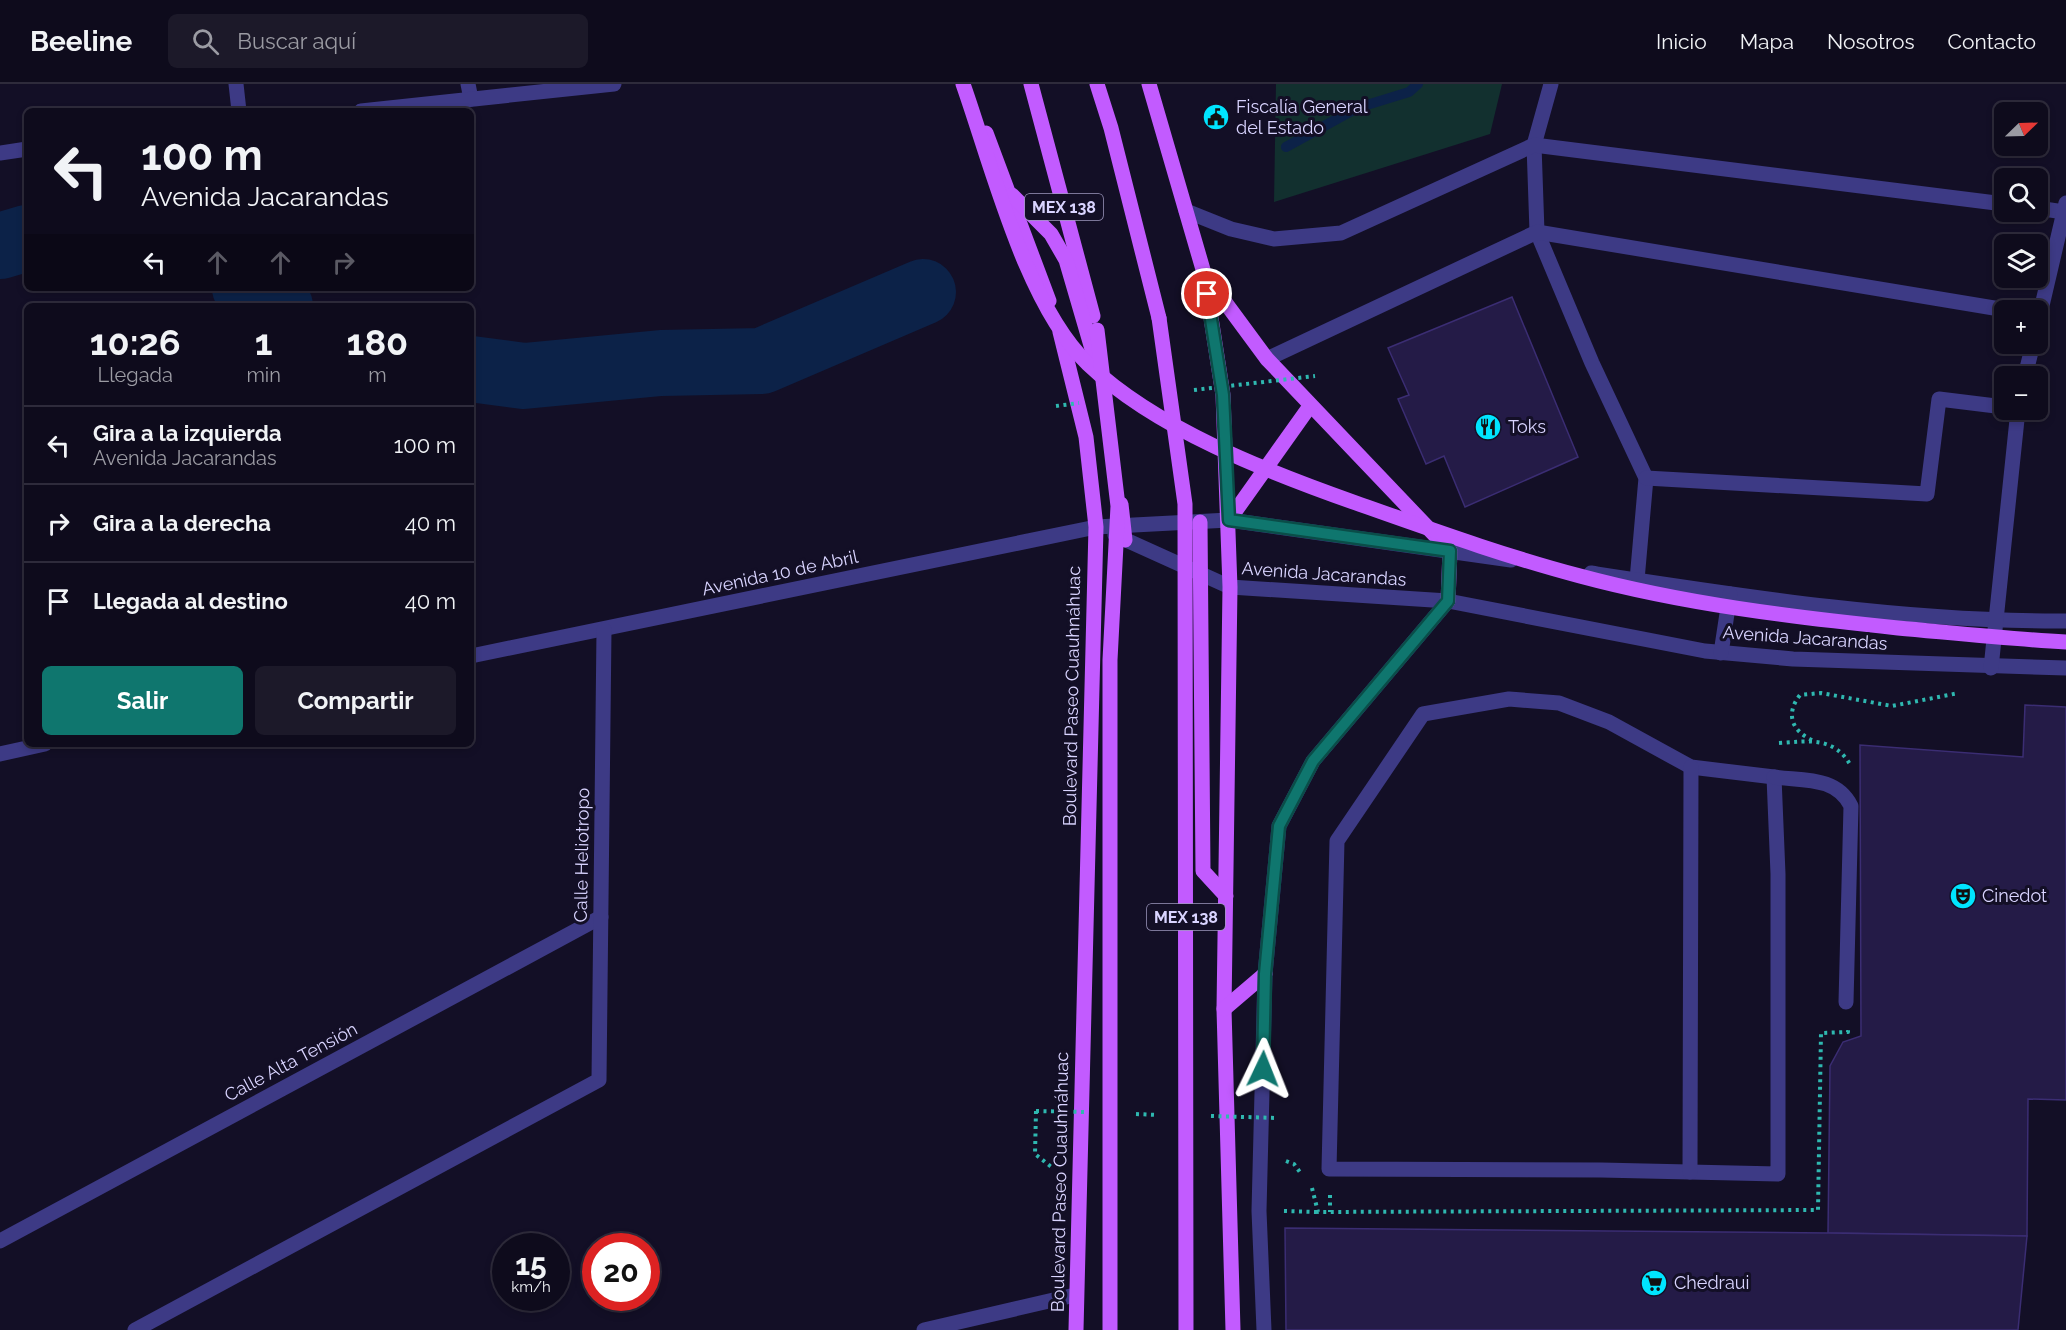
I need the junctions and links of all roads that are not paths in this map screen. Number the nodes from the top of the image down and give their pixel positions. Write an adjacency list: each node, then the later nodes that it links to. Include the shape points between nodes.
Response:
1 (236, 84): 9 (street)
2 (614, 84): 8 (street)
3 (965, 84): 14 (main road, Boulevard Paseo Cuauhnáhuac / MEX 138); 41 (main road, bridge, via 1032,278 1065,337 1088,364 1115,386 1216,447 1303,484 1474,545 1656,594 1809,619)
4 (1031, 84): 61 (main road, Boulevard Paseo Cuauhnáhuac / MEX 138, bridge, via 1097,330 1118,506 1110,660)
5 (1096, 84): 62 (main road, MEX 138, bridge, via 1111,128 1159,318 1185,504)
6 (1149, 84): 18 (main road, MEX 138)
7 (1551, 84): 11 (street)
8 (470, 92): 10 (street)
9 (239, 108)
10 (378, 108)
11 (1534, 145): 15 (street); 18 (street, via 1341,233 1274,239 1231,229); 19 (street)
12 (24, 149): 13 (street)
13 (0, 153)
14 (1010, 193): 30 (main road, Boulevard Paseo Cuauhnáhuac / MEX 138, via 1065,344 1086,437); 31 (main road, via 1037,217 1066,260 1092,342)
15 (1994, 203)
16 (2048, 208): 17 (street)
17 (2065, 208): 21 (street)
18 (1186, 211): 20 (main road, MEX 138)
19 (1537, 232): 22 (street); 23 (street); 27 (street)
20 (1204, 273): 23 (main road); 28 (main road, MEX 138, via 1223,395)
21 (2043, 300)
22 (1994, 308)
23 (1267, 359): 24 (main road)
24 (1310, 406): 28 (main road); 32 (main road)
25 (1994, 406): 27 (street, via 1939,399 1927,494)
26 (2017, 420): 38 (street)
27 (1646, 478): 34 (street)
28 (1229, 520): 29 (street, Avenida Jacarandas); 32 (street, Avenida Jacarandas); 35 (main road, MEX 138)
29 (1200, 522): 31 (street, Avenida Jacarandas); 33 (main road)
30 (1096, 527): 31 (street, Avenida Jacarandas); 40 (street, Avenida 10 de Abril); 57 (main road, Boulevard Paseo Cuauhnáhuac / MEX 138)
31 (1125, 532): 33 (street, Avenida Jacarandas)
32 (1450, 551): 34 (street, Avenida Jacarandas); 37 (main road)
33 (1200, 573): 35 (street, Avenida Jacarandas); 50 (main road, via 1203,871)
34 (1636, 580): 36 (street, Avenida Jacarandas)
35 (1230, 587): 37 (street, Avenida Jacarandas); 50 (main road, MEX 138)
36 (1730, 594): 38 (street, Avenida Jacarandas); 42 (street)
37 (1448, 601): 42 (street, Avenida Jacarandas); 52 (street, via 1313,761 1279,826)
38 (1995, 621): 39 (street, Avenida Jacarandas); 44 (street)
39 (2066, 621)
40 (604, 630): 43 (street, Avenida 10 de Abril); 51 (street, Calle Heliotropo)
41 (2066, 642)
42 (1721, 653): 44 (street, Avenida Jacarandas)
43 (474, 655)
44 (1991, 668): 45 (street, Avenida Jacarandas)
45 (2066, 668)
46 (32, 747): 47 (street)
47 (0, 754)
48 (1691, 766): 49 (street); 55 (street); 55 (street, via 1609,722 1559,703 1509,699 1423,714 1336,841 1329,1169)
49 (1774, 777): 53 (street, via 1834,785 1851,806); 55 (street, via 1778,874 1778,1174)
50 (1226, 896): 54 (main road, MEX 138)
51 (601, 917): 56 (street, Calle Alta Tensión); 58 (street, Calle Heliotropo, via 599,1080)
52 (1265, 974): 54 (main road); 64 (street, via 1259,1210)
53 (1846, 1002)
54 (1224, 1009): 63 (main road, MEX 138)
55 (1690, 1172)
56 (0, 1241)
57 (1075, 1295): 59 (street); 60 (main road, Boulevard Paseo Cuauhnáhuac / MEX 138)
58 (135, 1330)
59 (924, 1330)
60 (1076, 1330)
61 (1110, 1330)
62 (1186, 1330)
63 (1233, 1330)
64 (1264, 1330)

